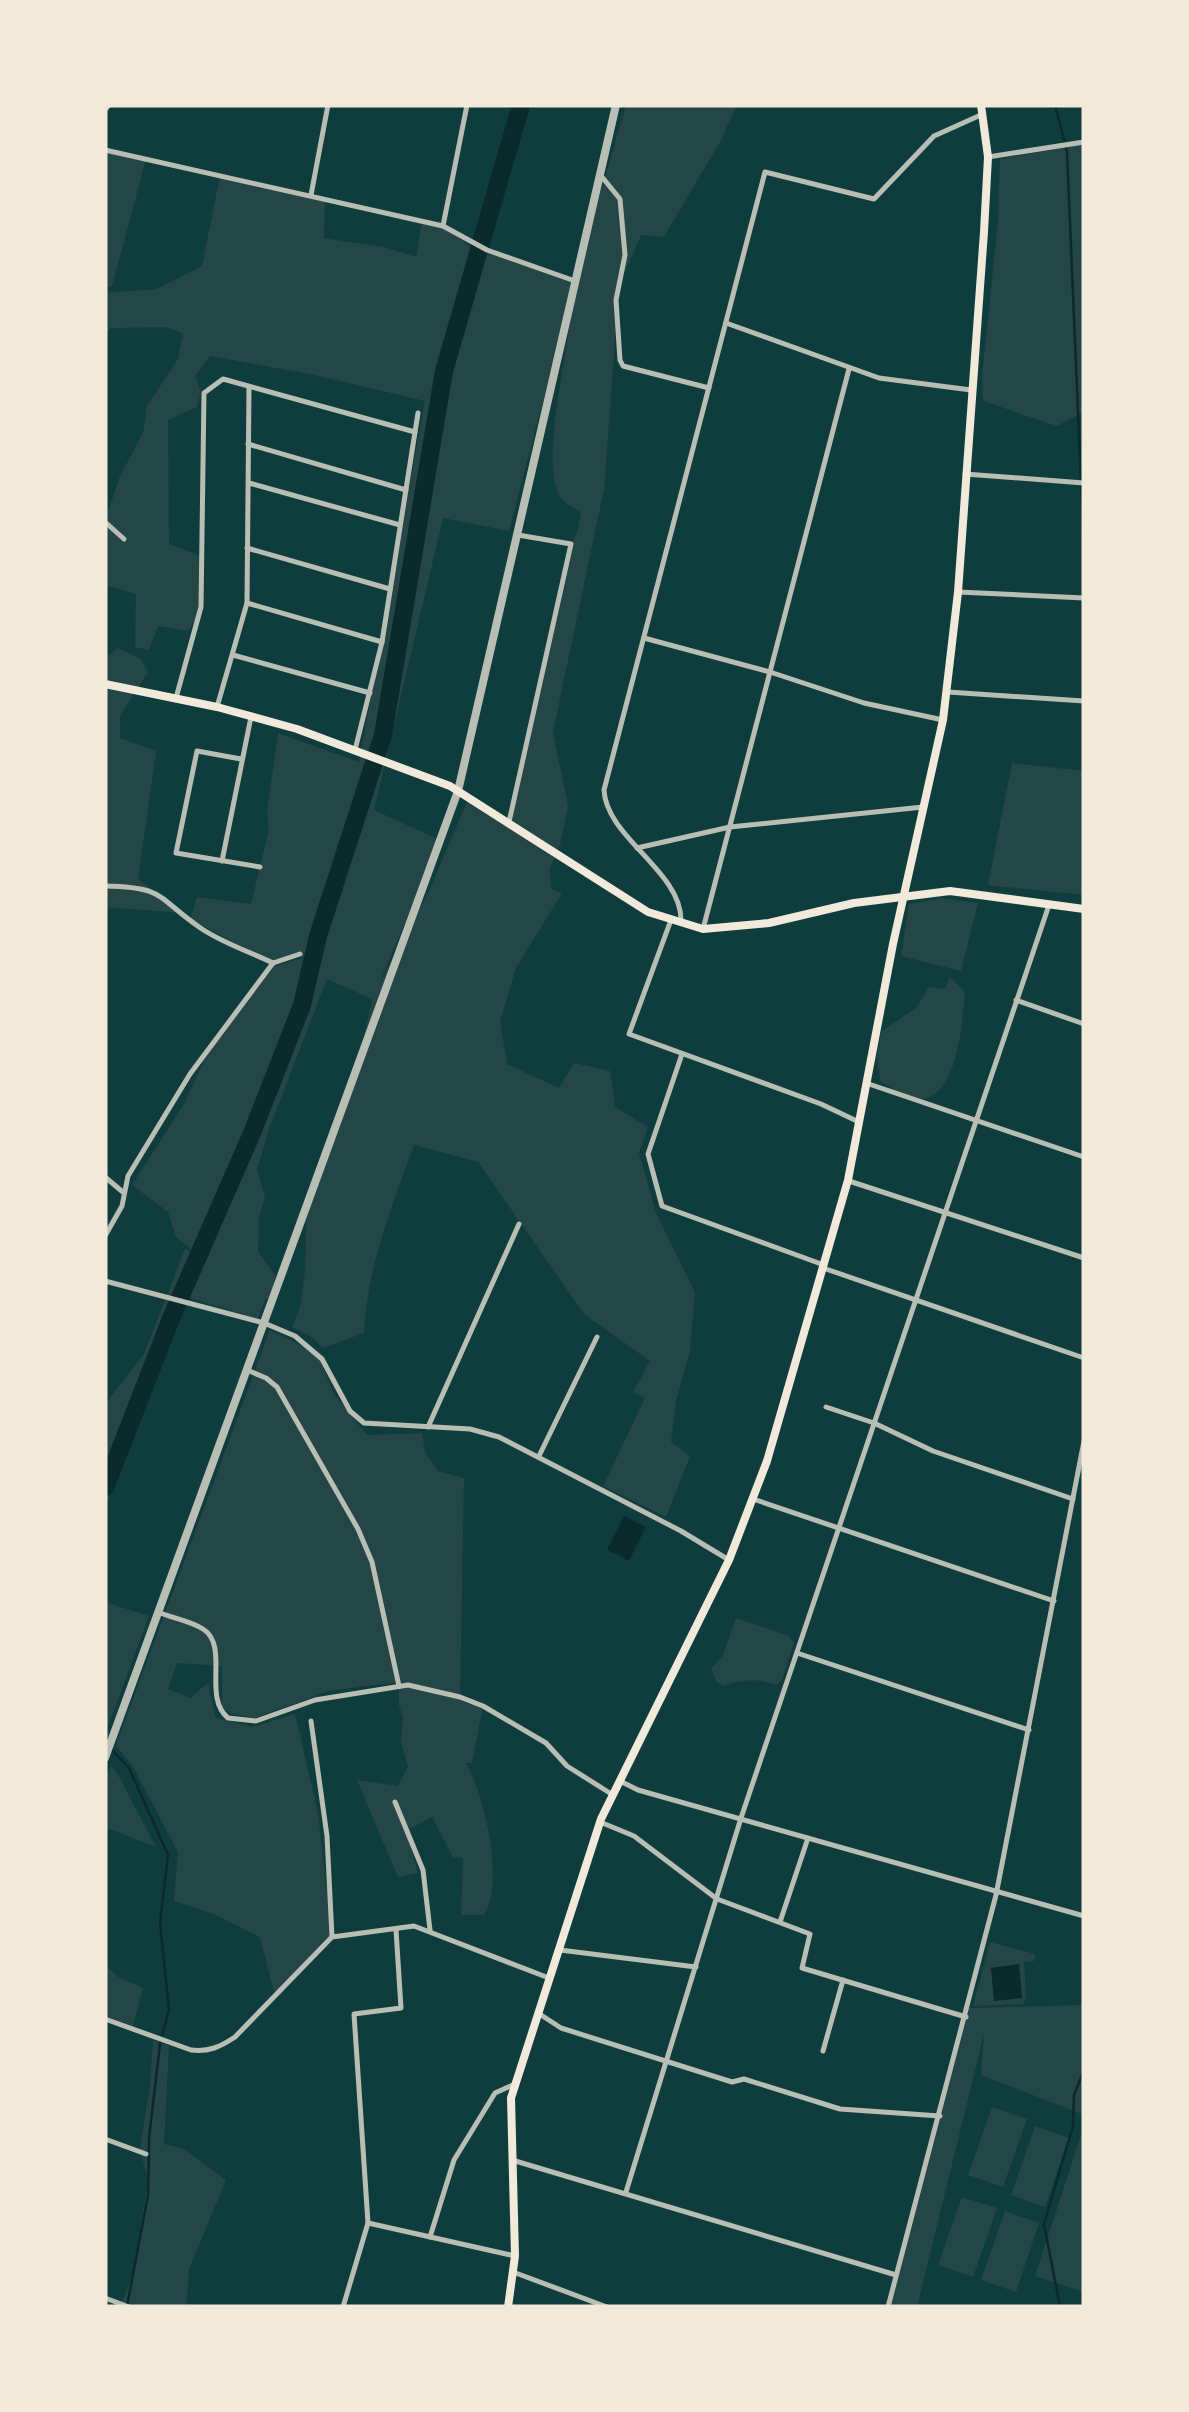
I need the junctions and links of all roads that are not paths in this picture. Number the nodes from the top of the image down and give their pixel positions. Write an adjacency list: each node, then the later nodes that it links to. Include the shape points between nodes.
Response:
1 (328, 105): 9 (street)
2 (466, 105): 10 (street)
3 (616, 105): 8 (street)
4 (982, 110): 7 (main road); 12 (street, via 934,136 874,199 765,172)
5 (1080, 142): 7 (street)
6 (105, 150): 9 (street)
7 (988, 157): 16 (main road)
8 (600, 175): 11 (street); 15 (street, via 620,199 620,360)
9 (310, 196): 10 (street)
10 (442, 226): 11 (street, via 486,250)
11 (575, 281): 26 (street)
12 (726, 323): 13 (street); 15 (street)
13 (849, 370): 16 (street); 36 (street)
14 (248, 387): 18 (street); 19 (street); 40 (street, via 222,380 204,393 201,607)
15 (709, 388): 33 (street)
16 (970, 390): 20 (main road)
17 (418, 413): 18 (street)
18 (415, 432): 23 (street)
19 (248, 444): 22 (street); 23 (street)
20 (966, 474): 21 (street); 30 (main road)
21 (1084, 482)
22 (248, 483): 25 (street); 28 (street)
23 (406, 490): 25 (street)
24 (105, 522): 27 (street)
25 (400, 525): 29 (street)
26 (518, 535): 47 (street); 49 (street, via 571,544)
27 (124, 539)
28 (247, 548): 29 (street); 32 (street)
29 (390, 589): 34 (street)
30 (958, 592): 31 (street); 38 (main road)
31 (1084, 598)
32 (246, 604): 34 (street); 35 (street)
33 (644, 638): 36 (street); 51 (street, via 604,790)
34 (382, 642): 39 (street)
35 (232, 654): 39 (street); 42 (street)
36 (770, 672): 44 (street); 50 (street)
37 (105, 684): 40 (main road)
38 (948, 692): 41 (street); 44 (main road)
39 (370, 693): 45 (street)
40 (176, 698): 42 (main road)
41 (1084, 702)
42 (217, 708): 43 (main road)
43 (251, 716): 45 (main road); 46 (street)
44 (944, 720): 48 (main road)
45 (355, 750): 47 (main road)
46 (242, 759): 52 (street); 52 (street, via 197,751 176,853)
47 (458, 790): 49 (main road); 80 (street)
48 (923, 807): 50 (street); 55 (main road)
49 (509, 822): 58 (main road)
50 (730, 827): 51 (street); 60 (street)
51 (636, 848): 59 (street, via 670,885)
52 (222, 861): 53 (street)
53 (260, 868)
54 (105, 886): 62 (street, via 141,886 159,894 203,930)
55 (904, 896): 56 (main road, via 950,891); 60 (main road); 66 (main road)
56 (1048, 905): 57 (main road); 63 (street)
57 (1084, 909)
58 (670, 920): 59 (main road); 65 (street, via 629,1034)
59 (681, 924): 60 (main road)
60 (703, 929)
61 (300, 954): 62 (street)
62 (273, 962): 72 (street, via 190,1074 128,1176)
63 (1016, 1000): 64 (street); 67 (street)
64 (1084, 1024)
65 (682, 1053): 68 (street); 77 (street, via 648,1154 662,1206)
66 (866, 1082): 67 (street); 68 (main road)
67 (975, 1120): 69 (street); 73 (street)
68 (859, 1122): 71 (main road)
69 (1084, 1157)
70 (105, 1177): 72 (street)
71 (848, 1180): 73 (street); 77 (main road)
72 (124, 1194): 75 (street)
73 (944, 1212): 76 (street); 79 (street)
74 (519, 1224): 86 (street)
75 (105, 1236)
76 (1084, 1258)
77 (823, 1267): 79 (street); 89 (main road)
78 (105, 1281): 80 (street)
79 (914, 1300): 82 (street); 85 (street)
80 (264, 1323): 83 (street); 86 (street, via 309,1346 364,1422)
81 (598, 1337): 88 (street)
82 (1084, 1358)
83 (247, 1370): 94 (street); 96 (street, via 277,1387 358,1529 372,1562)
84 (826, 1407): 85 (street)
85 (874, 1424): 90 (street); 91 (street)
86 (428, 1427): 88 (street, via 470,1429)
87 (1084, 1441): 90 (street)
88 (539, 1456): 92 (street)
89 (754, 1499): 91 (street); 92 (main road)
90 (1073, 1499): 93 (street)
91 (839, 1527): 93 (street); 95 (street)
92 (729, 1560): 100 (main road)
93 (1054, 1601): 98 (street)
94 (158, 1612): 96 (street, via 212,1638 216,1704 228,1718 256,1722 315,1700); 99 (street)
95 (797, 1652): 98 (street); 103 (street)
96 (399, 1686): 101 (street, via 483,1706 546,1742 567,1766)
97 (311, 1722): 112 (street)
98 (1029, 1730): 106 (street)
99 (105, 1758)
100 (620, 1781): 101 (main road); 103 (street)
101 (613, 1795): 104 (main road)
102 (394, 1802): 111 (street, via 423,1870)
103 (741, 1818): 105 (street); 107 (street)
104 (600, 1822): 107 (street, via 634,1836); 113 (main road)
105 (808, 1838): 106 (street); 109 (street)
106 (997, 1891): 108 (street); 118 (street)
107 (717, 1898): 109 (street); 114 (street)
108 (1084, 1916)
109 (780, 1922): 116 (street, via 810,1934 802,1968)
110 (396, 1929): 111 (street); 112 (street); 128 (street, via 400,2008 354,2014)
111 (430, 1930): 115 (street)
112 (332, 1937): 119 (street, via 220,2047 191,2050)
113 (558, 1950): 114 (street); 115 (main road)
114 (696, 1968): 121 (street)
115 (549, 1978): 117 (main road)
116 (843, 1980): 118 (street); 120 (street)
117 (538, 2013): 121 (street, via 561,2028); 122 (main road)
118 (966, 2017): 123 (street)
119 (105, 2020)
120 (823, 2051)
121 (667, 2062): 123 (street, via 840,2109); 127 (street)
122 (515, 2084): 126 (main road); 129 (street, via 495,2093 454,2160)
123 (940, 2116): 132 (street)
124 (105, 2139): 125 (street)
125 (146, 2154)
126 (512, 2160): 127 (street); 130 (main road)
127 (626, 2192): 132 (street)
128 (368, 2223): 129 (street); 135 (street)
129 (430, 2237): 130 (street)
130 (516, 2256): 131 (main road)
131 (513, 2272): 136 (main road); 137 (street)
132 (896, 2275): 138 (street)
133 (105, 2298): 134 (street)
134 (129, 2307)
135 (343, 2307)
136 (508, 2307)
137 (607, 2307)
138 (888, 2307)

